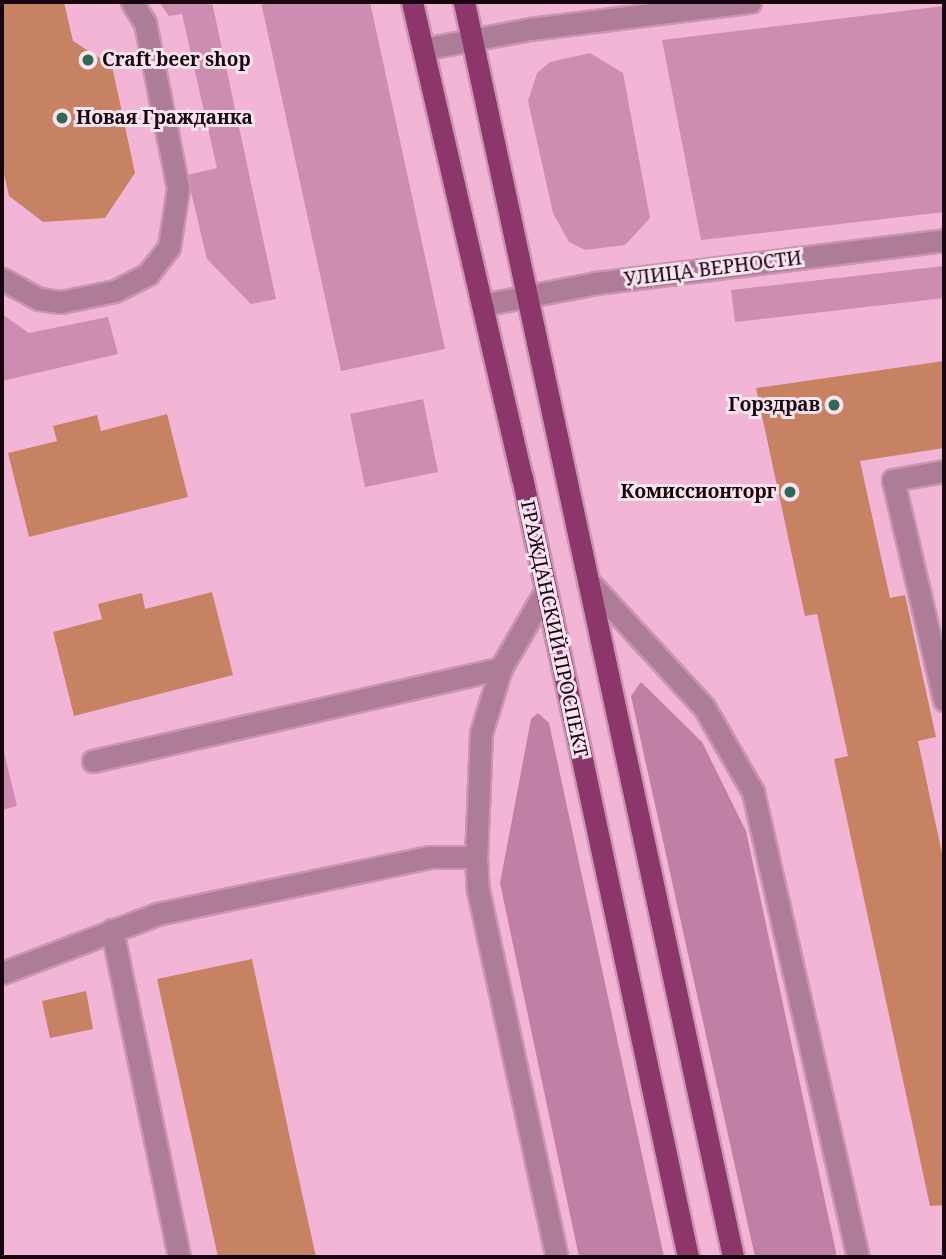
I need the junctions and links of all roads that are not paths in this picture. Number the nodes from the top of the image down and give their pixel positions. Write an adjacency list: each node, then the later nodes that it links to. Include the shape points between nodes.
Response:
1 (132, 2): 8 (street, via 145,23 178,188 169,247 148,274 115,291 61,302 39,299)
2 (412, 2): 6 (main road, ГРАЖДАНСКИЙ ПРОСПЕКТ)
3 (464, 2): 5 (main road)
4 (750, 2): 5 (street)
5 (472, 38): 6 (street); 9 (main road)
6 (423, 49): 10 (main road, ГРАЖДАНСКИЙ ПРОСПЕКТ)
7 (944, 240): 9 (street, УЛИЦА ВЕРНОСТИ)
8 (2, 279)
9 (526, 295): 10 (street, УЛИЦА ВЕРНОСТИ); 12 (main road)
10 (482, 305): 13 (main road, ГРАЖДАНСКИЙ ПРОСПЕКТ)
11 (944, 471): 15 (street, via 893,480)
12 (588, 581): 23 (main road); 24 (street, via 704,707 753,792)
13 (545, 592): 14 (street); 22 (main road, ГРАЖДАНСКИЙ ПРОСПЕКТ)
14 (501, 668): 16 (street); 17 (street, via 481,733)
15 (944, 698)
16 (93, 761)
17 (476, 857): 18 (street, via 429,857 157,914); 21 (street, via 478,890)
18 (112, 930): 19 (street); 20 (street)
19 (2, 973)
20 (179, 1257)
21 (556, 1257)
22 (688, 1257)
23 (733, 1257)
24 (858, 1257)

